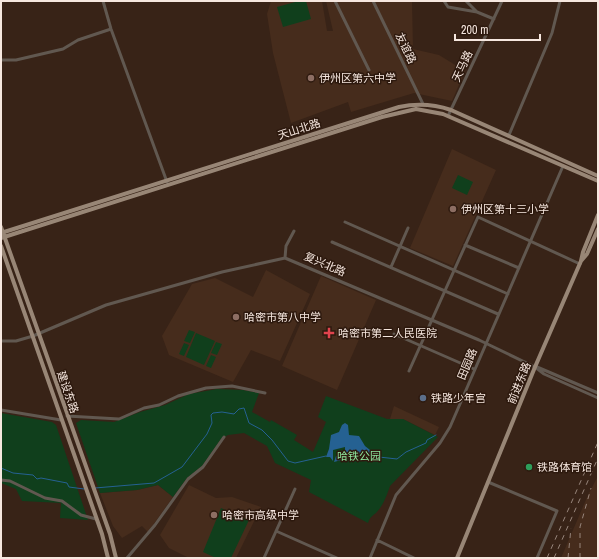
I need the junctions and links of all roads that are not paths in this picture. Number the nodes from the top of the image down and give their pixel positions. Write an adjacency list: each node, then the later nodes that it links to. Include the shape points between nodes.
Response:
1 (103, 1): 10 (street)
2 (335, 1): 12 (street)
3 (374, 1): 13 (street, 友谊路)
4 (444, 1): 8 (street, via 448,7)
5 (466, 1): 8 (street)
6 (502, 1): 9 (street, 天马路)
7 (560, 1): 16 (street, via 552,33)
8 (477, 12): 9 (street)
9 (494, 19): 14 (street, 天马路)
10 (111, 29): 11 (street, via 78,40 64,49 16,60); 20 (street)
11 (1, 60)
12 (368, 70)
13 (423, 104): 14 (main road, 天山北路); 20 (main road, 天山北路, via 399,107)
14 (451, 110): 15 (street, 天马路); 16 (main road, 天山北路)
15 (448, 116): 17 (main road); 20 (main road, via 428,110 405,110)
16 (509, 135): 18 (main road, 天山北路)
17 (563, 166): 19 (main road); 29 (street, 田园路)
18 (598, 176)
19 (598, 181)
20 (167, 183): 27 (main road)
21 (598, 215): 34 (main road, 前进东路)
22 (345, 222): 32 (street)
23 (1, 227): 27 (main road, 建设东路)
24 (408, 228): 32 (street)
25 (598, 229): 34 (main road)
26 (294, 231): 33 (street, via 286,246)
27 (2, 235): 42 (main road, 建设东路)
28 (332, 242): 35 (street)
29 (531, 242): 30 (street, via 478,217); 34 (street); 36 (street, 田园路)
30 (465, 245): 36 (street); 37 (street)
31 (1, 246): 44 (main road, 建设东路)
32 (400, 246): 35 (street); 37 (street)
33 (285, 258): 41 (street, 复兴北路); 42 (street, via 222,272 106,305)
34 (580, 263): 48 (main road, 前进东路)
35 (391, 267): 38 (street)
36 (519, 268): 39 (street, 田园路)
37 (454, 270): 38 (street); 39 (street)
38 (445, 291): 40 (street); 41 (street)
39 (508, 294): 40 (street, 田园路)
40 (498, 314): 46 (street, 田园路)
41 (432, 320): 46 (street, 复兴北路); 47 (street)
42 (38, 334): 44 (street); 55 (main road, 建设东路)
43 (394, 334): 47 (street)
44 (33, 336): 45 (street, via 16,342); 56 (main road, 建设东路)
45 (1, 341)
46 (485, 343): 48 (street, 复兴北路); 49 (street, 田园路)
47 (420, 345): 49 (street); 50 (street)
48 (535, 367): 52 (street); 53 (street, 复兴北路, via 544,374); 59 (main road, 前进东路)
49 (474, 369): 63 (street, 田园路, via 447,431 440,443 396,495)
50 (409, 371)
51 (265, 393): 55 (street, via 232,386 206,388 119,419)
52 (598, 393)
53 (598, 398)
54 (1, 410): 56 (street)
55 (67, 416): 65 (main road, 建设东路, via 110,534)
56 (61, 420): 61 (main road, 建设东路)
57 (224, 437): 66 (street, via 204,467 188,479)
58 (1, 480): 61 (street, via 10,481 45,498 62,501 81,515)
59 (488, 482): 71 (main road, 前进东路); 72 (street, via 557,511)
60 (295, 489): 67 (street)
61 (96, 519): 64 (main road, 建设东路)
62 (276, 531): 68 (street)
63 (377, 540): 69 (street, 田园路); 70 (street)
64 (108, 558)
65 (116, 558)
66 (127, 558)
67 (265, 558)
68 (337, 558)
69 (370, 558)
70 (414, 558)
71 (456, 558)
72 (537, 558)

